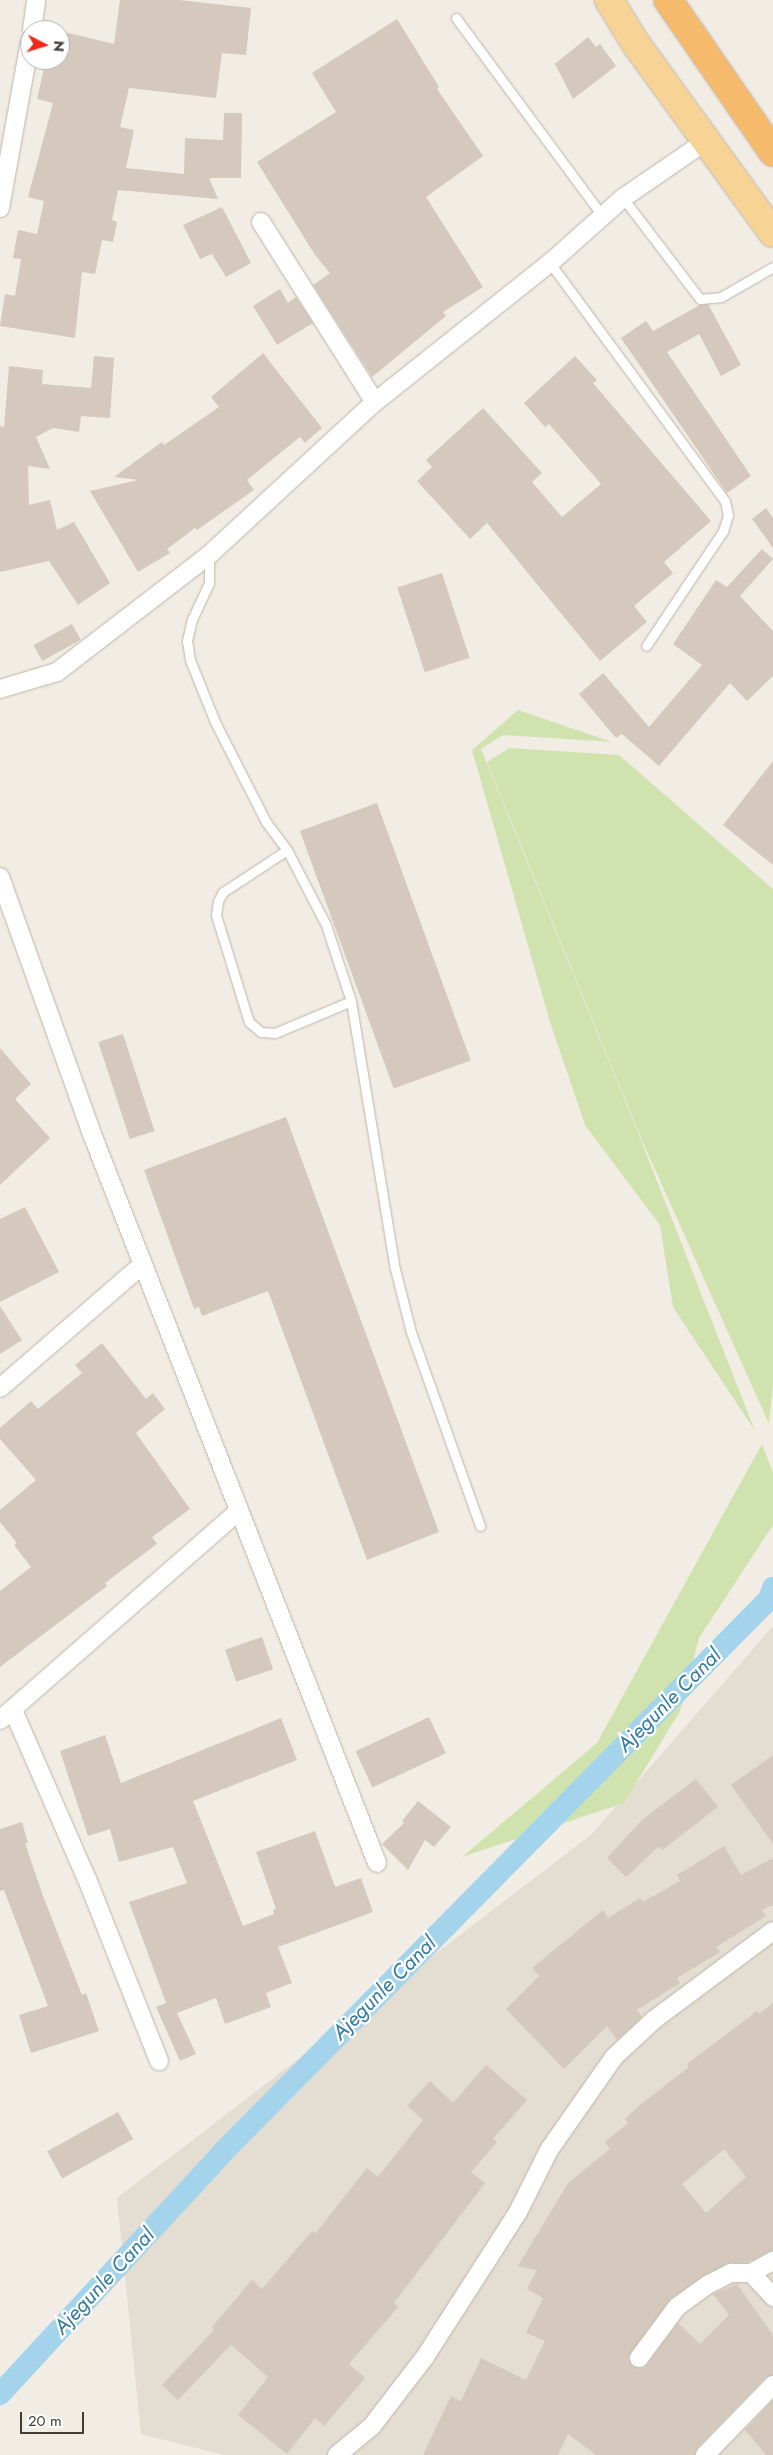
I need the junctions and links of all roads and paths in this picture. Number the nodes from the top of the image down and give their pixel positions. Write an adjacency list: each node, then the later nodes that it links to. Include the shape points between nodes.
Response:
1 (36, 0): 5 (street)
2 (609, 0): 7 (main road, via 636,44)
3 (668, 0): 8 (highway)
4 (456, 18): 11 (lane)
5 (33, 20)
6 (25, 70): 10 (street)
7 (706, 141): 9 (street); 13 (main road)
8 (773, 152)
9 (624, 198): 11 (street); 15 (lane, via 700,299 721,296)
10 (0, 208)
11 (602, 215): 14 (street)
12 (261, 222): 16 (street)
13 (773, 233)
14 (550, 263): 16 (street); 18 (lane, via 725,501 728,514 723,531)
15 (773, 267)
16 (375, 402): 17 (street)
17 (209, 555): 19 (street, via 57,672); 20 (lane, via 209,583 192,619 187,641 190,660 215,722 266,822)
18 (646, 646)
19 (0, 689)
20 (287, 850): 22 (lane, via 326,925); 22 (lane, via 223,892 218,901 216,915 250,1022 261,1032 275,1032)
21 (0, 877): 23 (street, via 90,1129)
22 (352, 1001): 26 (lane, via 394,1265 410,1332)
23 (143, 1264): 24 (street); 25 (street)
24 (0, 1388)
25 (239, 1511): 27 (street); 28 (street)
26 (480, 1526)
27 (7, 1715): 30 (street, via 61,1818)
28 (376, 1863)
29 (773, 1931): 36 (street, via 655,2019 614,2057 549,2150 518,2212 425,2357 372,2426)
30 (159, 2061)
31 (773, 2261): 32 (street)
32 (751, 2273): 33 (street); 34 (street, via 731,2274 709,2284 677,2307)
33 (773, 2297)
34 (639, 2358)
35 (773, 2385): 37 (street)
36 (337, 2455)
37 (705, 2455)

